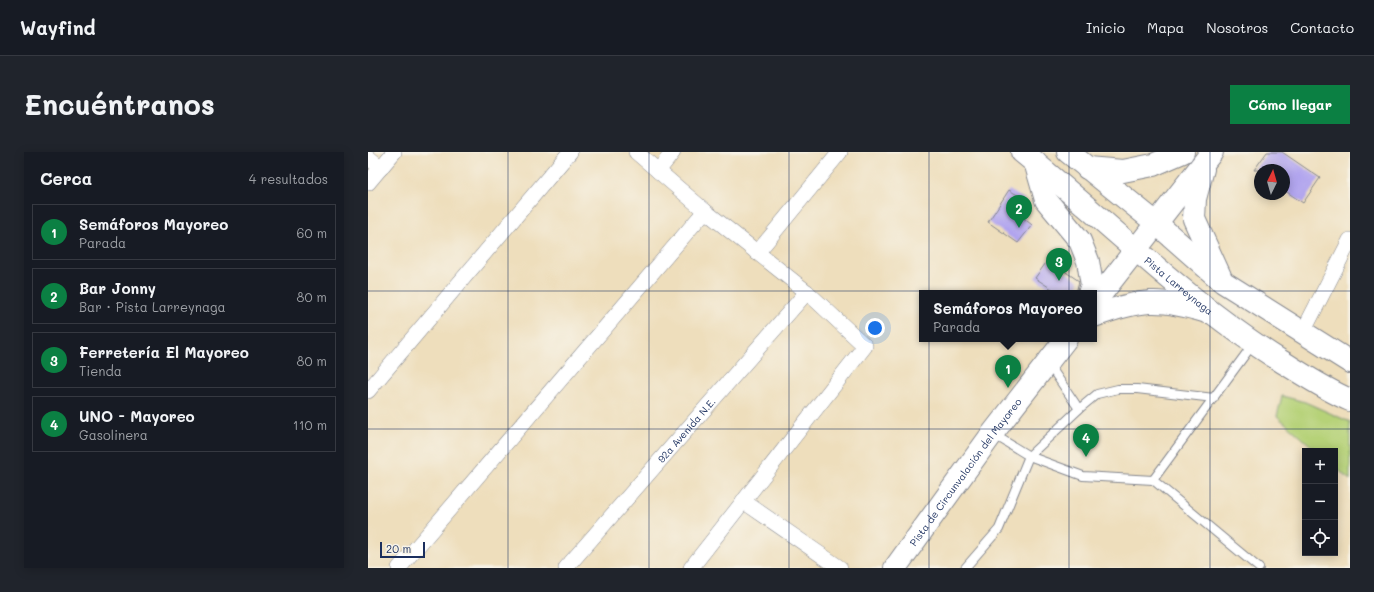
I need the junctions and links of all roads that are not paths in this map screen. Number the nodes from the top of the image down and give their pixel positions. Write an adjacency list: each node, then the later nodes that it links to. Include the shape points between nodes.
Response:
1 (394, 152): 11 (street)
2 (570, 152): 31 (street)
3 (636, 152): 13 (street)
4 (673, 152): 13 (street)
5 (840, 152): 19 (street)
6 (1068, 152): 12 (main road)
7 (1183, 152): 12 (main road, via 1153,165 1123,171)
8 (1209, 156): 16 (main road); 20 (main road, via 1197,189 1193,208 1194,219)
9 (368, 157): 11 (street)
10 (1029, 157): 18 (main road, Pista Larreynaga); 21 (main road, via 1046,200 1080,241 1088,261 1092,285)
11 (381, 168): 14 (street)
12 (1087, 168): 16 (main road)
13 (658, 171): 15 (street)
14 (368, 183)
15 (705, 211): 19 (street); 39 (street)
16 (1156, 223): 18 (main road); 20 (main road)
17 (1350, 240): 26 (street)
18 (1136, 250): 23 (main road); 25 (main road, Pista Larreynaga)
19 (757, 253): 22 (street)
20 (1223, 282): 26 (main road)
21 (1090, 290)
22 (807, 292): 38 (street, via 865,346); 40 (street, 92a Avenida N.E.)
23 (1097, 299)
24 (1097, 315): 25 (main road, via 1139,302 1157,301)
25 (1215, 315): 28 (main road, Pista Larreynaga)
26 (1302, 334): 29 (main road)
27 (1064, 342): 30 (main road, Pista de Circunvalación del Mayoreo)
28 (1254, 344): 32 (lane); 33 (main road, Pista Larreynaga, via 1323,387)
29 (1350, 362)
30 (1048, 363): 34 (lane); 35 (main road, Pista de Circunvalación del Mayoreo)
31 (368, 391)
32 (1214, 398): 34 (lane, via 1137,388 1118,389 1097,394); 37 (lane)
33 (1350, 400)
34 (1079, 409): 36 (lane)
35 (992, 434): 36 (lane); 43 (main road, Pista de Circunvalación del Mayoreo)
36 (1029, 456): 37 (lane, via 1083,476); 44 (lane, via 999,529)
37 (1153, 480): 45 (lane)
38 (744, 501): 41 (street); 42 (street)
39 (399, 568)
40 (566, 568)
41 (691, 568)
42 (840, 568)
43 (895, 568)
44 (965, 568)
45 (1259, 568)

